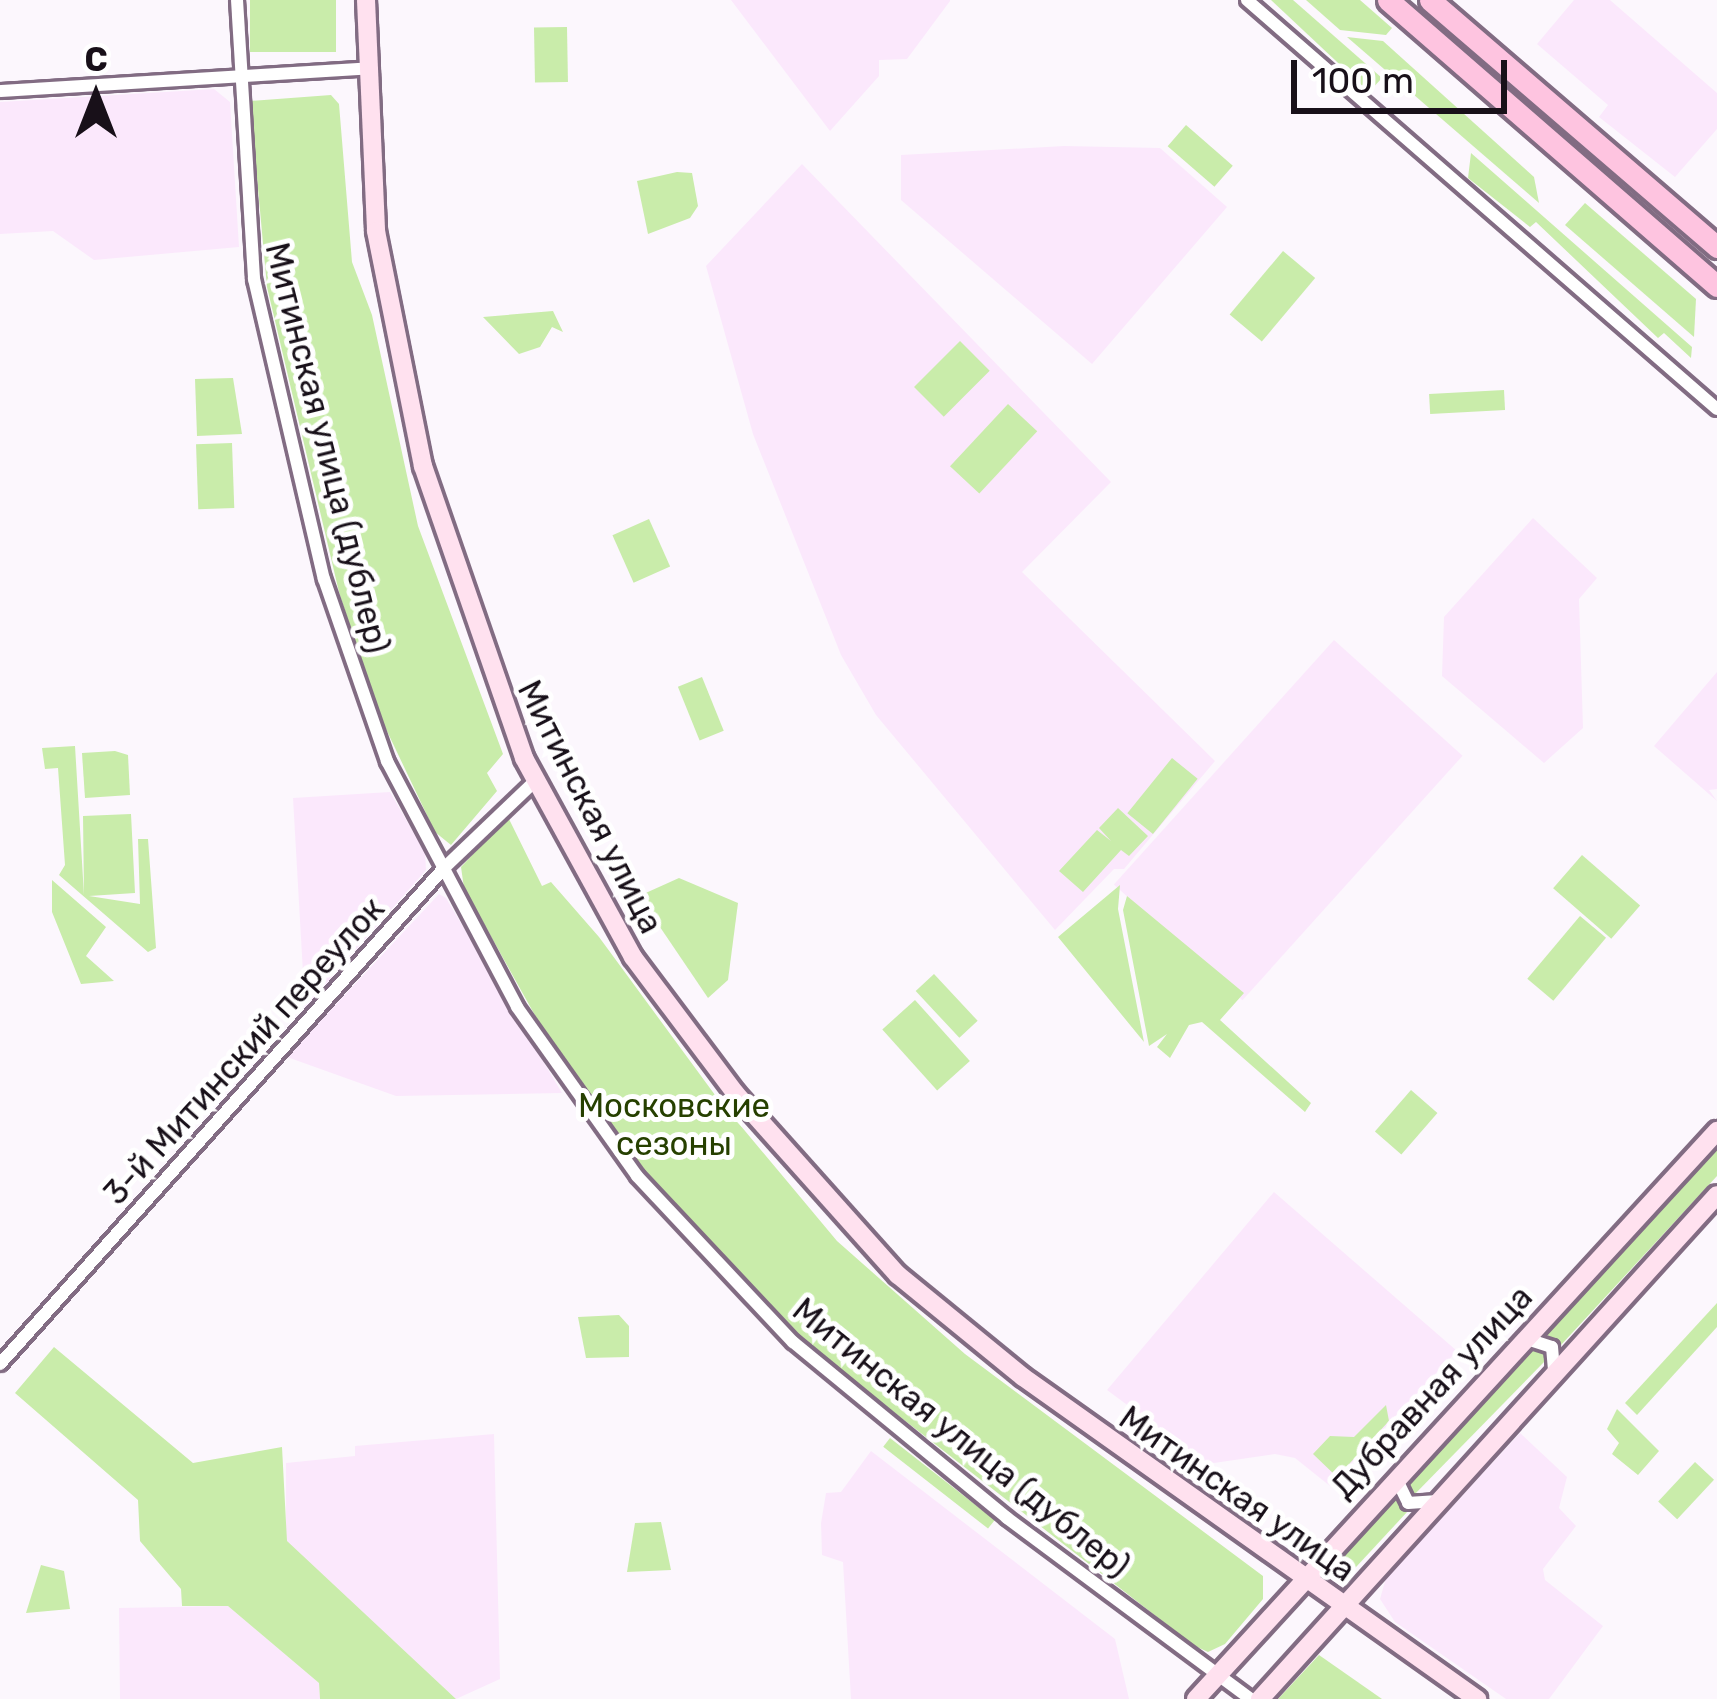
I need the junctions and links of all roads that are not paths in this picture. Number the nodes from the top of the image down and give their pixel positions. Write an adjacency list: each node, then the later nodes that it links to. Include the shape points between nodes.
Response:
1 (237, 0): 8 (street, Митинская улица (дублер))
2 (366, 0): 7 (main road, Митинская улица)
3 (1246, 0): 12 (street)
4 (1388, 0): 11 (main road)
5 (1430, 0): 6 (main road)
6 (1447, 8): 10 (main road)
7 (364, 69): 8 (street); 13 (main road, Митинская улица, via 376,231 414,429 469,616)
8 (237, 76): 9 (street); 14 (street, Митинская улица (дублер), via 254,279 324,579 372,725)
9 (0, 91)
10 (1717, 247)
11 (1717, 286)
12 (1717, 409)
13 (535, 781): 14 (street, 3-й Митинский переулок); 22 (main road, Митинская улица, via 616,929 682,1024 896,1273 1011,1369)
14 (443, 869): 18 (street, 3-й Митинский переулок); 24 (street, Митинская улица (дублер), via 552,1063 637,1176 735,1284 886,1420)
15 (1717, 1131): 17 (main road, Дубравная улица)
16 (1717, 1195): 19 (main road)
17 (1516, 1344): 19 (street, via 1550,1345); 20 (main road, Дубравная улица)
18 (0, 1364)
19 (1550, 1376): 21 (main road)
20 (1402, 1468): 21 (street, via 1405,1500 1420,1507); 22 (main road, Дубравная улица)
21 (1438, 1501): 23 (main road)
22 (1302, 1577): 23 (main road, Митинская улица); 24 (main road, Дубравная улица)
23 (1342, 1606): 26 (main road); 27 (main road, Митинская улица)
24 (1217, 1676): 25 (main road, Дубравная улица); 26 (street, Митинская улица (дублер))
25 (1196, 1699)
26 (1255, 1699)
27 (1477, 1699)

